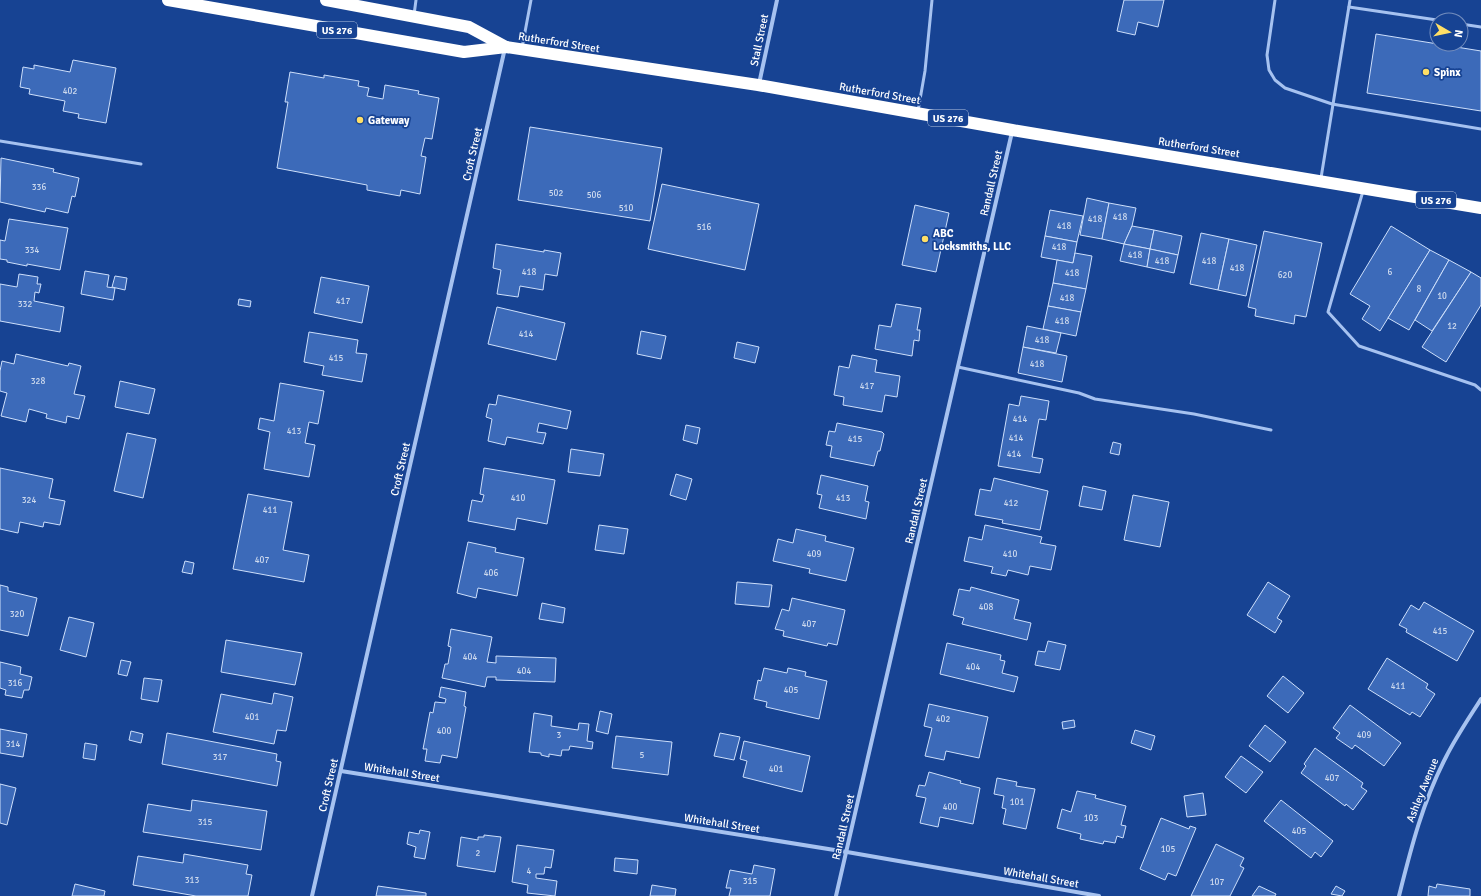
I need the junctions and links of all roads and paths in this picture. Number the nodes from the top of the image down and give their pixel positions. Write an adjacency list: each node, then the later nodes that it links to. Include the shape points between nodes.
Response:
1 (168, 0): 14 (highway, Rutherford Street / US 276, via 464,52)
2 (326, 0): 10 (highway, Rutherford Street / US 276)
3 (416, 0): 10 (lane)
4 (530, 0): 15 (lane)
5 (777, 0): 16 (street, Stall Street)
6 (932, 0): 18 (lane)
7 (1275, 0): 17 (lane, via 1267,55 1269,70 1275,80 1285,88)
8 (1350, 0): 9 (lane)
9 (1349, 7): 11 (lane); 17 (lane)
10 (413, 16): 14 (highway, Rutherford Street / US 276, via 469,27)
11 (1429, 19)
12 (1469, 25): 13 (lane)
13 (1481, 27)
14 (506, 47): 15 (highway, Rutherford Street / US 276); 30 (street, Croft Street)
15 (522, 49): 16 (highway, Rutherford Street / US 276)
16 (758, 85): 18 (highway, Rutherford Street / US 276)
17 (1332, 104): 19 (lane); 23 (lane)
18 (918, 113): 20 (highway, Rutherford Street / US 276)
19 (1481, 129)
20 (1012, 130): 23 (highway, Rutherford Street / US 276); 26 (street, Randall Street)
21 (0, 141): 22 (lane)
22 (141, 164)
23 (1320, 180): 24 (highway, Rutherford Street / US 276)
24 (1364, 187): 25 (highway, Rutherford Street / US 276); 27 (lane, via 1328,312 1360,346)
25 (1481, 208)
26 (958, 367): 28 (lane, via 1079,393 1095,399 1194,414); 31 (street, Randall Street)
27 (1481, 390)
28 (1271, 430)
29 (1481, 699): 35 (street, Ashley Avenue, via 1446,756 1427,799 1414,836)
30 (341, 771): 31 (street, Whitehall Street); 32 (street, Croft Street)
31 (847, 852): 33 (street, Randall Street); 34 (street, Whitehall Street)
32 (312, 896)
33 (836, 896)
34 (1099, 896)
35 (1399, 896)

